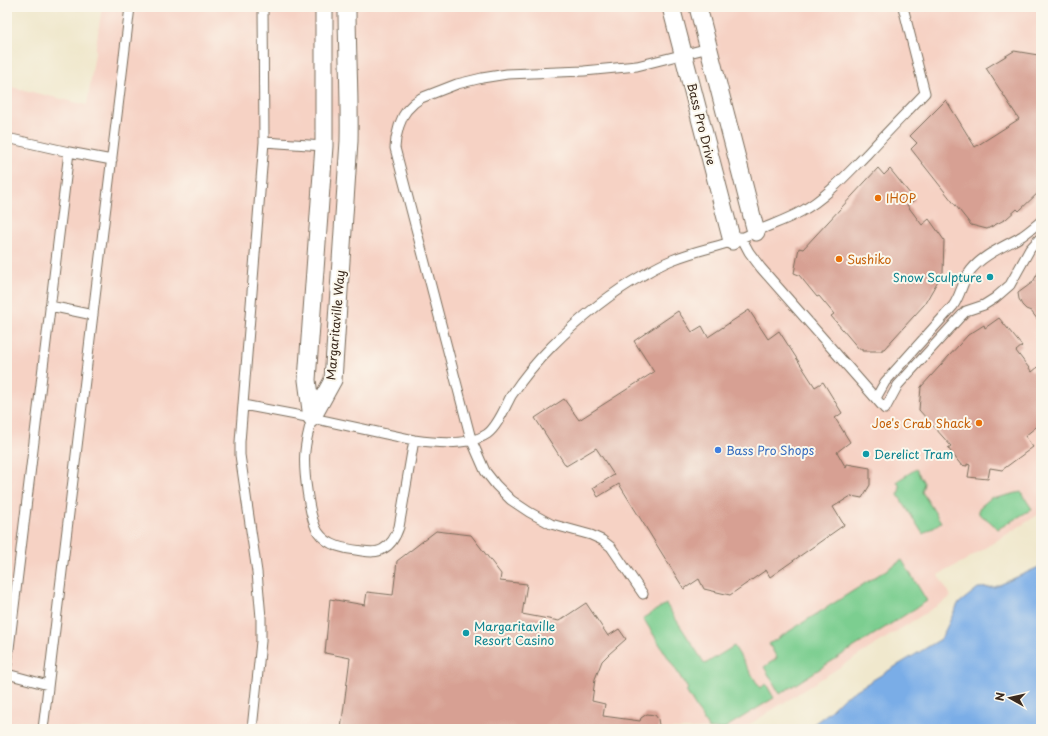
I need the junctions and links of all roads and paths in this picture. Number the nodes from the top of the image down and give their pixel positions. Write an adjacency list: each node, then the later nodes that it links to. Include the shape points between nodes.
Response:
1 (130, 7): 14 (lane)
2 (263, 7): 11 (lane)
3 (324, 7): 12 (street, Margaritaville Way)
4 (347, 7): 22 (street, Margaritaville Way, via 349,141 333,380)
5 (671, 7): 9 (street, Bass Pro Drive)
6 (698, 7): 8 (street)
7 (903, 7): 16 (lane, via 925,93 821,198 802,211)
8 (709, 48): 9 (lane); 16 (street)
9 (684, 54): 16 (street, Bass Pro Drive); 23 (lane, via 637,66 507,74 482,78 457,84 421,98 403,116 395,148)
10 (7, 138): 13 (lane)
11 (264, 142): 12 (lane); 21 (lane)
12 (324, 146): 22 (street, Margaritaville Way, via 307,380)
13 (68, 152): 14 (lane); 18 (lane)
14 (112, 160): 19 (lane)
15 (1041, 221): 20 (lane, via 1024,235 977,263 965,280 953,306 885,382)
16 (743, 237): 20 (lane, via 749,252 761,268); 23 (lane, via 665,263 593,308 539,359 512,395 489,433)
17 (1041, 237): 20 (lane, via 1030,249 1010,285 984,305 966,311 898,385 885,409)
18 (50, 306): 19 (lane); 26 (lane)
19 (93, 315): 28 (lane)
20 (878, 400)
21 (243, 405): 22 (lane); 30 (lane, via 240,453 261,618)
22 (312, 418): 24 (lane); 24 (lane, via 304,461 312,517 322,537 344,548 377,552 383,550 396,535)
23 (471, 439): 24 (lane, via 438,443); 25 (lane, via 485,471 511,500 551,524 591,535 611,546)
24 (414, 440)
25 (642, 594)
26 (7, 665)
27 (7, 674): 28 (lane)
28 (48, 685): 29 (lane)
29 (43, 729)
30 (252, 729)

